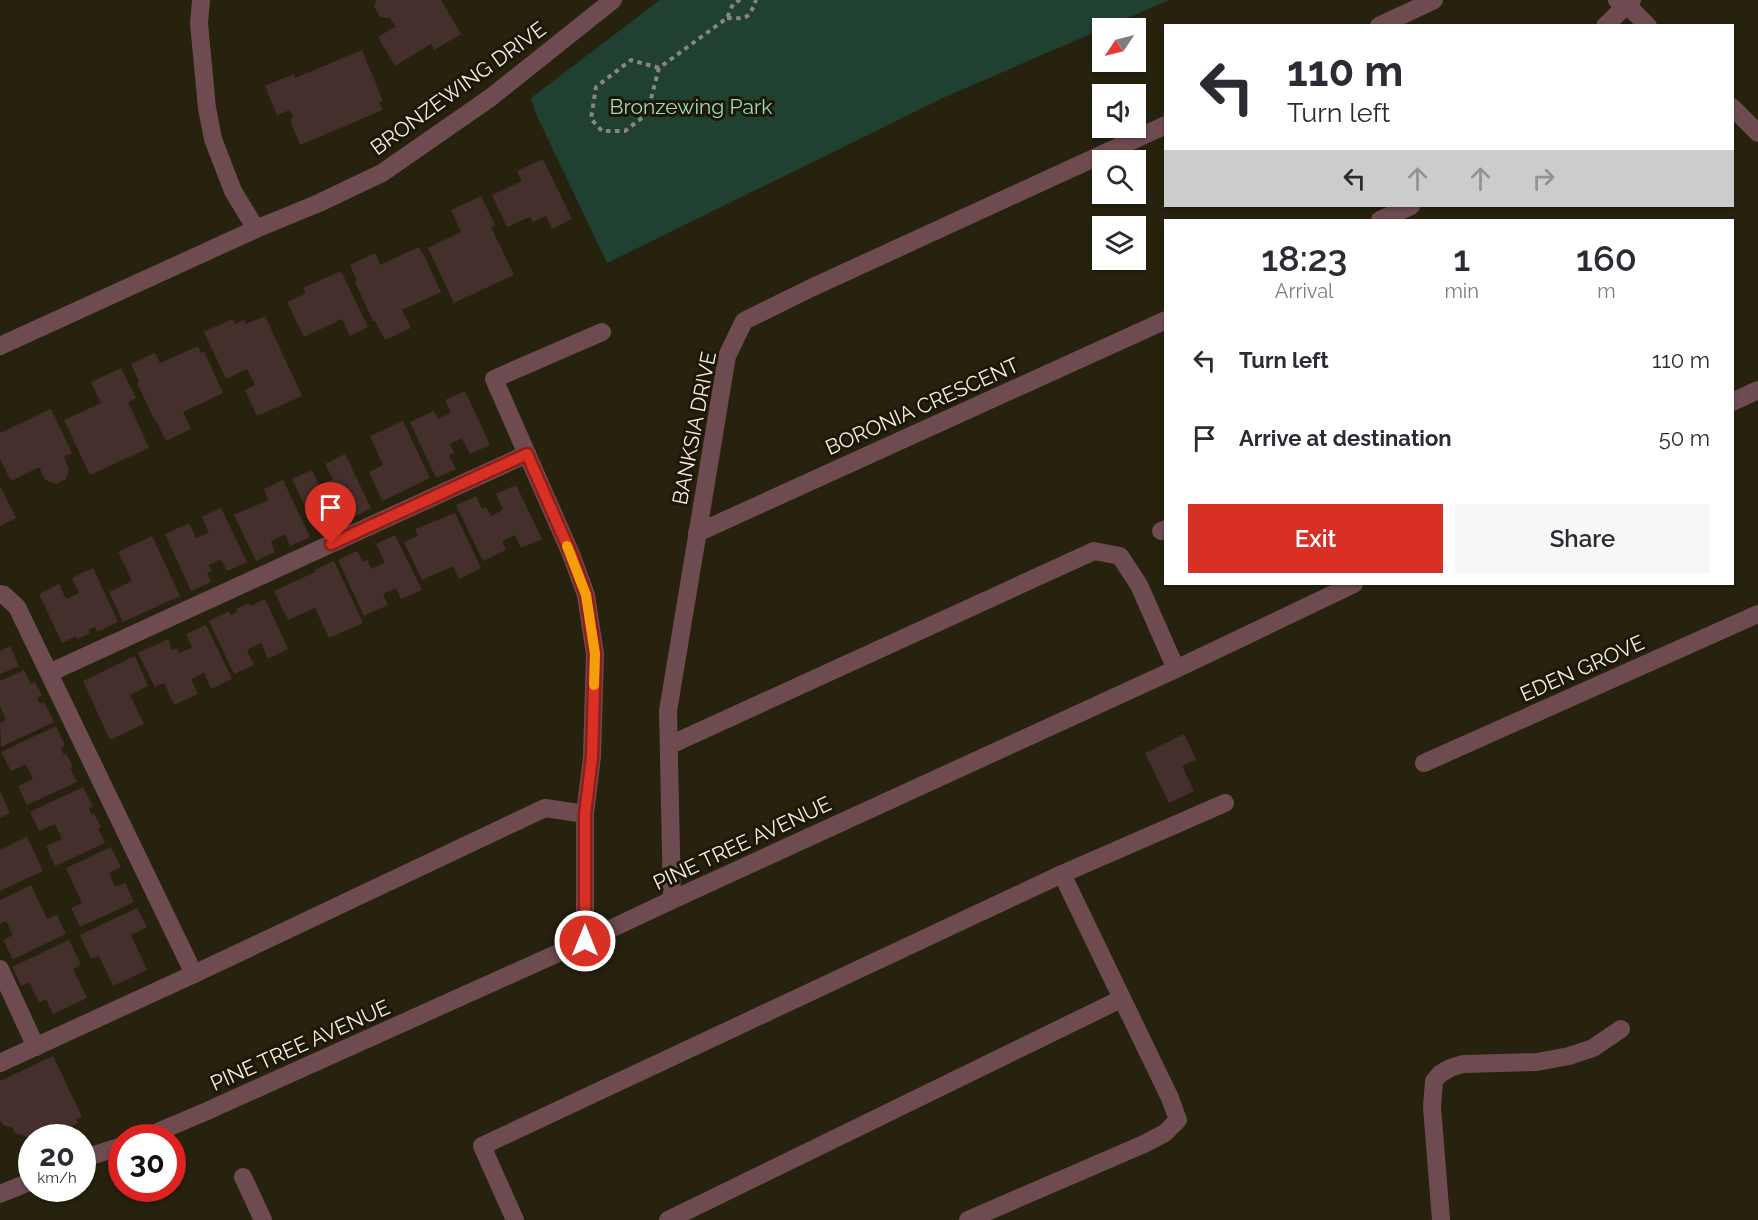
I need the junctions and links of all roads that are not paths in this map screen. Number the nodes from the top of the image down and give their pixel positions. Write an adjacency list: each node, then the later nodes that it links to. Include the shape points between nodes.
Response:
1 (201, 0): 13 (street, via 199,23 213,139 233,191)
2 (613, 0): 13 (street, BRONZEWING DRIVE, via 490,98 381,173)
3 (1434, 0): 5 (street)
4 (1625, 2): 6 (street); 7 (street)
5 (1383, 24)
6 (1607, 24)
7 (1646, 24)
8 (1734, 109): 10 (street)
9 (1164, 126): 20 (street, BANKSIA DRIVE, via 744,321 727,356)
10 (1757, 130)
11 (1409, 207): 12 (street)
12 (1382, 219)
13 (256, 229): 16 (street, BRONZEWING DRIVE)
14 (1164, 321): 20 (street, BORONIA CRESCENT)
15 (602, 332): 19 (street, via 494,379)
16 (0, 346)
17 (1758, 390): 18 (street)
18 (1734, 401)
19 (527, 454): 25 (street); 29 (street, via 586,595 595,654 592,757)
20 (698, 533): 26 (street, BANKSIA DRIVE, via 668,711)
21 (1352, 585): 24 (street, PINE TREE AVENUE)
22 (0, 594): 25 (street, via 17,607)
23 (1758, 614): 27 (street, EDEN GROVE)
24 (1176, 669): 26 (street, via 1139,585 1120,556 1094,551); 31 (street, PINE TREE AVENUE)
25 (49, 673): 34 (street)
26 (670, 745): 31 (street, BANKSIA DRIVE)
27 (1424, 763)
28 (1225, 803): 30 (street)
29 (585, 814): 32 (street); 34 (street, via 545,808)
30 (1062, 874): 35 (street); 44 (street, via 482,1146)
31 (672, 900): 32 (street, PINE TREE AVENUE)
32 (585, 941): 39 (street, PINE TREE AVENUE)
33 (0, 969): 37 (street)
34 (194, 974): 37 (street)
35 (1121, 999): 45 (street); 46 (street, via 1178,1120 1165,1133 1144,1144)
36 (1620, 1029): 47 (street, via 1593,1048 1569,1056 1537,1062 1463,1064 1434,1080 1432,1107)
37 (36, 1047): 38 (street)
38 (0, 1064)
39 (176, 1124)
40 (243, 1176): 43 (street)
41 (18, 1187): 42 (street)
42 (0, 1194)
43 (263, 1220)
44 (515, 1220)
45 (668, 1220)
46 (968, 1220)
47 (1441, 1220)

